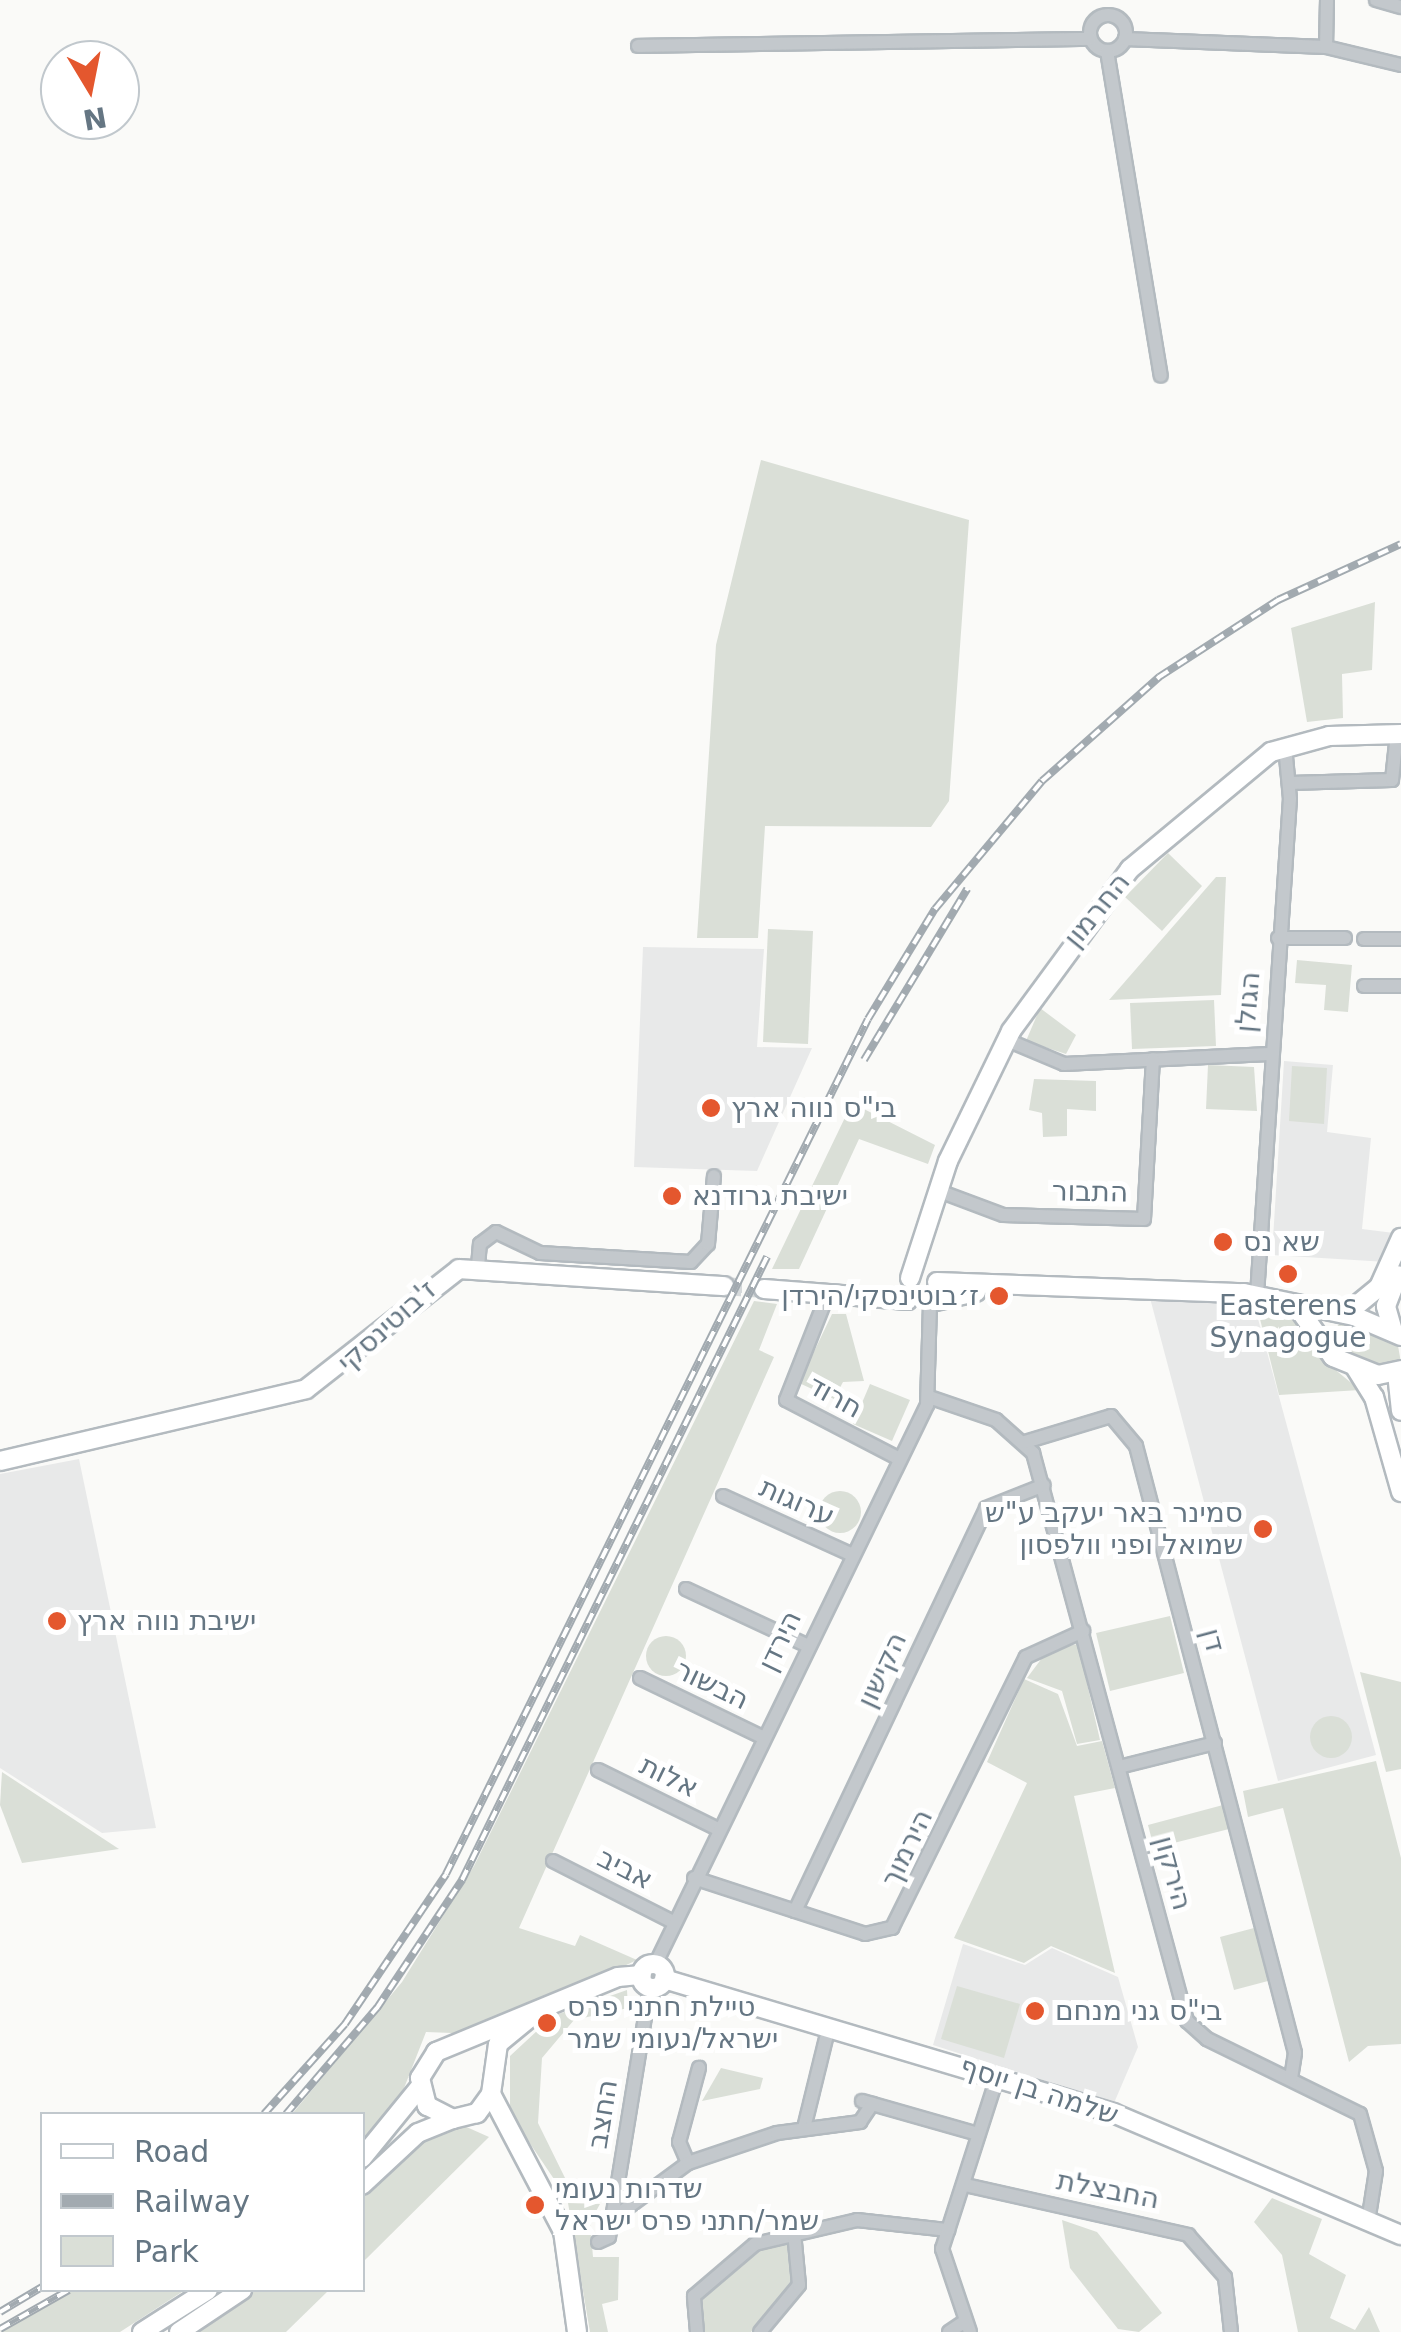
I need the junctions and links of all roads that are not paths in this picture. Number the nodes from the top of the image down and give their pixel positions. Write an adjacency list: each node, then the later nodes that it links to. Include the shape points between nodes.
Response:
1 (1327, 0): 7 (street)
2 (1376, 0): 3 (street)
3 (1401, 6)
4 (1125, 38): 5 (street, via 1110,15 1092,24); 7 (street); 8 (street)
5 (1090, 39): 6 (street); 8 (street)
6 (638, 46)
7 (1326, 47): 9 (street)
8 (1106, 51): 10 (street)
9 (1401, 65)
10 (1162, 376)
11 (1399, 734): 12 (street, החרמון); 13 (street, via 1392,780)
12 (1284, 746): 13 (street, הגולן); 20 (street, החרמון, via 1223,786 1130,869)
13 (1290, 784): 14 (street, הגולן)
14 (1278, 938): 15 (street); 21 (street, הגולן)
15 (1345, 938)
16 (1401, 938): 17 (street)
17 (1364, 939)
18 (1364, 986): 19 (street)
19 (1401, 986)
20 (1007, 1040): 22 (street, הגולן, via 1064,1064); 24 (street, החרמון)
21 (1269, 1054): 22 (street, הגולן); 31 (street)
22 (1153, 1059): 24 (street, התבור, via 1144,1219 1003,1215)
23 (714, 1176): 26 (street, via 708,1244 692,1262 540,1253 496,1232 480,1244)
24 (939, 1191): 30 (street, החרמון, via 925,1233)
25 (1401, 1238): 34 (street, via 1379,1287)
26 (478, 1266): 28 (street, ז'בוטינסקי); 43 (street, ז'בוטינסקי, via 441,1276 361,1355 306,1389)
27 (1401, 1270): 35 (street, via 1386,1306)
28 (724, 1286)
29 (764, 1289): 30 (street)
30 (922, 1292): 31 (street, via 1040,1284); 39 (street)
31 (1257, 1295): 32 (street)
32 (1284, 1300): 34 (street); 36 (street)
33 (823, 1306): 42 (street, חרוד, via 786,1400)
34 (1343, 1314): 35 (street); 36 (street)
35 (1399, 1335)
36 (1323, 1343): 37 (street)
37 (1354, 1366): 38 (street); 45 (street, via 1374,1398)
38 (1399, 1372): 40 (street)
39 (929, 1397): 41 (street, via 996,1420); 42 (street, הירדן)
40 (1401, 1411)
41 (1025, 1442): 44 (street, הירקון); 53 (street, דן, via 1101,1417 1126,1424)
42 (896, 1457): 47 (street, הירדן)
43 (0, 1461)
44 (1044, 1485): 49 (street, הירקון); 59 (street, הקישון, via 986,1508)
45 (1401, 1492)
46 (723, 1496): 47 (street, ערוגות)
47 (850, 1554): 50 (street, הירדן)
48 (686, 1589): 50 (street)
49 (1083, 1631): 54 (street, הירקון); 59 (street, הירמוך, via 1026,1657 892,1928 866,1934)
50 (806, 1646): 52 (street, הירדן)
51 (640, 1678): 52 (street, הבשור)
52 (762, 1737): 56 (street, הירדן)
53 (1214, 1743): 54 (street); 68 (street, דן, via 1295,2053)
54 (1119, 1767): 68 (street, הירקון, via 1187,2020)
55 (598, 1770): 56 (street, אלות)
56 (718, 1828): 58 (street, הירדן)
57 (554, 1861): 60 (street, אביב)
58 (694, 1878): 59 (street, הירמוך); 60 (street, הירדן)
59 (795, 1911)
60 (673, 1922): 61 (street, הירדן)
61 (653, 1976): 62 (street); 63 (street, שלמה בן יוסף); 78 (street, החצב)
62 (532, 2015): 64 (street); 66 (street, via 498,2044)
63 (829, 2026): 67 (street, שלמה בן יוסף); 72 (street)
64 (453, 2047): 66 (street, via 478,2054); 69 (street, via 428,2059)
65 (699, 2068): 75 (street, via 679,2142)
66 (491, 2073): 70 (street)
67 (996, 2078): 73 (street); 79 (street, שלמה בן יוסף, via 1216,2153)
68 (1291, 2078): 79 (street, הירקון, via 1365,2122 1376,2171)
69 (419, 2088): 71 (street, via 434,2112); 74 (street)
70 (491, 2094): 71 (street); 90 (street, via 563,2231)
71 (459, 2119): 76 (street, via 418,2133); 89 (street, via 494,2130 535,2192 558,2263)
72 (804, 2128): 73 (street, via 860,2122 867,2103); 75 (street)
73 (978, 2134): 77 (street)
74 (365, 2154)
75 (688, 2163): 78 (street)
76 (365, 2183)
77 (965, 2186): 80 (street); 94 (street, החבצלת, via 1188,2235 1225,2277)
78 (612, 2219): 83 (street, החצב)
79 (1368, 2222): 82 (street, שלמה בן יוסף)
80 (948, 2230): 81 (street, via 884,2219); 86 (street, via 942,2261)
81 (794, 2232): 91 (street, via 720,2266 694,2296); 92 (street, via 800,2285)
82 (1401, 2234)
83 (598, 2242)
84 (205, 2292): 87 (street)
85 (239, 2292): 88 (street)
86 (967, 2327): 93 (street)
87 (142, 2332)
88 (179, 2332)
89 (566, 2332)
90 (577, 2332)
91 (697, 2332)
92 (760, 2332)
93 (949, 2332)
94 (1231, 2332)

